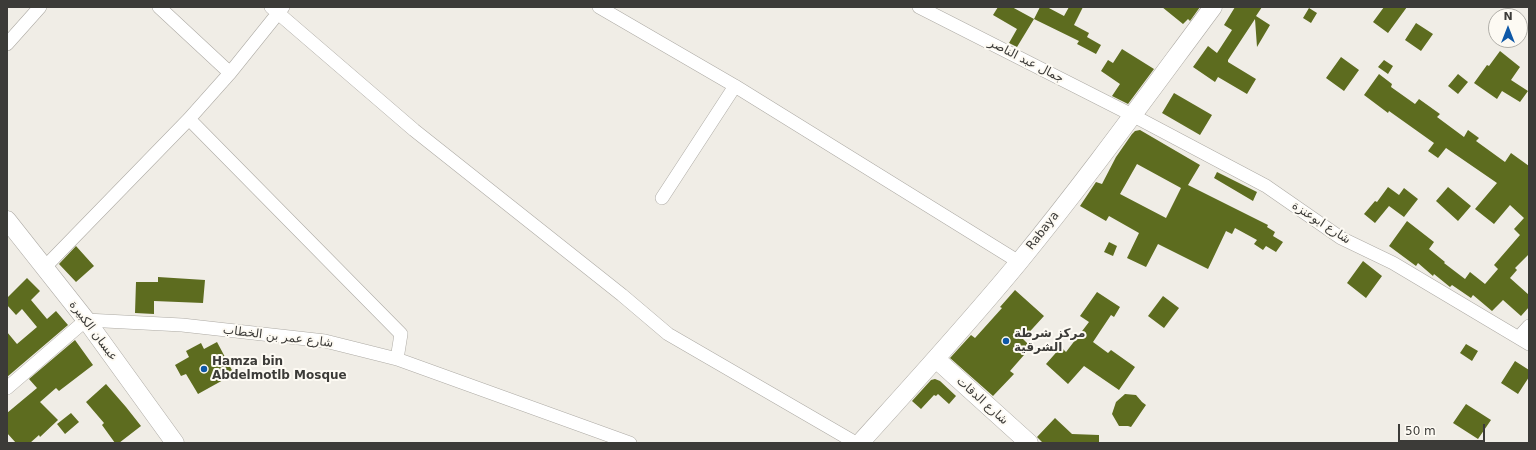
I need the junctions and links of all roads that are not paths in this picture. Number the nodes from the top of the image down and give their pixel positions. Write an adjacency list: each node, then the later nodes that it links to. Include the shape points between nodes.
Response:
1 (40, 7): 7 (street)
2 (159, 7): 8 (street)
3 (599, 7): 9 (street)
4 (919, 7): 10 (street, جمال عبد الناصر)
5 (1213, 7): 10 (street, Rabaya)
6 (278, 9): 8 (street); 24 (street, via 414,130 668,334)
7 (7, 44)
8 (230, 73): 11 (street)
9 (735, 86): 12 (street); 14 (street)
10 (1132, 115): 14 (street, Rabaya); 18 (street, شارع ابوعنزة, via 1266,186 1341,238 1393,263)
11 (189, 119): 15 (street); 19 (street, via 401,334)
12 (662, 198)
13 (7, 220): 15 (street, عبسان الكبيرة)
14 (1019, 262): 20 (street, Rabaya)
15 (45, 267): 16 (street, عبسان الكبيرة)
16 (86, 320): 19 (street, شارع عمر بن الخطاب, via 182,325 325,341); 21 (street); 22 (street, عبسان الكبيرة)
17 (1529, 326): 18 (street)
18 (1524, 341)
19 (397, 359): 23 (street, شارع عمر بن الخطاب)
20 (936, 359): 25 (street, Rabaya); 26 (street, شارع الدقات)
21 (7, 388)
22 (175, 443)
23 (630, 443)
24 (856, 443)
25 (860, 443)
26 (1029, 443)

